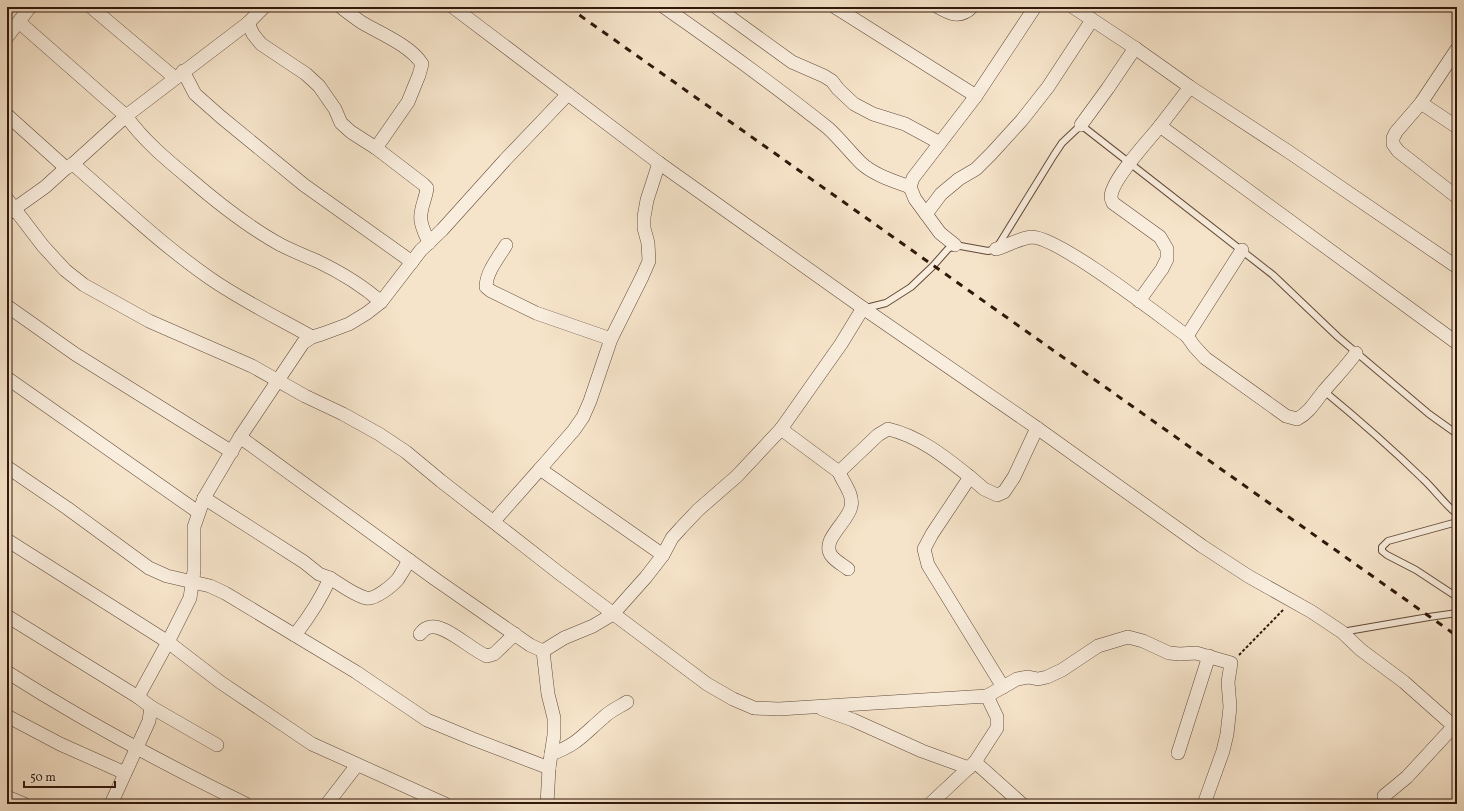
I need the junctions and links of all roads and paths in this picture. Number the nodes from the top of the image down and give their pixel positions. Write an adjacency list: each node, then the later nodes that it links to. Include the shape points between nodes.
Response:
1 (30, 7): 14 (street)
2 (91, 7): 19 (street)
3 (264, 7): 15 (street)
4 (341, 7): 30 (street, via 414,54 422,64 408,102)
5 (453, 7): 21 (street)
6 (664, 7): 34 (street, via 828,129 862,164 878,174)
7 (716, 7): 29 (street, via 792,62 832,81 854,104 873,114 905,124)
8 (835, 7): 22 (street)
9 (938, 7): 10 (street, via 950,14 959,15)
10 (972, 7)
11 (1035, 7): 22 (street)
12 (1073, 7): 13 (street)
13 (1092, 20): 17 (street); 37 (street, via 1048,88 1022,120 976,168 941,194)
14 (19, 22): 16 (street); 25 (street)
15 (248, 23): 19 (street); 30 (street, via 261,44 319,86 341,123 350,132)
16 (7, 37)
17 (1135, 48): 20 (street); 26 (street)
18 (1455, 57): 23 (street)
19 (179, 74): 25 (street); 43 (street, via 195,94 304,185)
20 (1190, 87): 27 (street); 44 (street)
21 (568, 94): 31 (street); 38 (street)
22 (976, 96): 29 (street)
23 (1421, 103): 28 (street); 35 (street, via 1396,132 1393,144 1398,151)
24 (7, 115): 33 (street)
25 (126, 116): 33 (street); 46 (street, via 137,132 159,153 257,232 349,278)
26 (1081, 125): 32 (lane); 41 (lane, via 1062,143)
27 (1160, 126): 32 (street); 52 (street)
28 (1457, 127)
29 (940, 143): 34 (street, via 912,178)
30 (376, 148): 38 (street, via 427,188 421,220)
31 (659, 163): 48 (street); 51 (street, via 644,217 649,261)
32 (1129, 163): 42 (lane); 45 (street, via 1115,186 1111,196 1113,203 1160,237 1167,249 1167,259 1162,269)
33 (70, 166): 36 (street, via 45,187); 50 (street, via 211,279)
34 (910, 187): 37 (street)
35 (1457, 196)
36 (10, 207): 55 (street, via 65,270 84,285 149,321 252,366)
37 (926, 214): 40 (street, via 940,233)
38 (429, 243): 43 (street)
39 (506, 245): 51 (street, via 486,281 486,287 491,292 536,313)
40 (955, 245): 41 (lane, via 988,252); 48 (lane, via 911,287 886,303)
41 (996, 249): 45 (street, via 1030,237 1040,238 1088,265)
42 (1242, 250): 49 (street); 53 (lane, via 1273,275)
43 (412, 262): 46 (street)
44 (1457, 267)
45 (1139, 301): 49 (street)
46 (381, 302): 50 (street, via 349,324)
47 (7, 306): 61 (street, via 74,354)
48 (862, 308): 57 (street); 58 (street, via 841,344)
49 (1187, 336): 56 (street, via 1205,358 1292,419 1304,416)
50 (312, 337): 55 (street, via 303,342)
51 (612, 338): 63 (street, via 583,417)
52 (1457, 343)
53 (1356, 353): 56 (street); 59 (lane)
54 (7, 378): 67 (street)
55 (277, 380): 60 (street); 69 (street, via 395,443)
56 (1324, 391): 68 (lane, via 1424,479)
57 (1037, 428): 65 (street, via 1014,477 1004,492 997,495 984,489); 78 (street, via 1202,546 1248,576)
58 (781, 429): 64 (street); 72 (street, via 737,476 681,528)
59 (1457, 434)
60 (240, 437): 61 (street); 73 (street)
61 (232, 452): 66 (street)
62 (7, 467): 76 (street, via 149,568 167,576)
63 (540, 469): 69 (street); 72 (street)
64 (839, 472): 65 (street, via 878,435 888,429 903,432 939,452); 74 (street, via 851,496 851,506 847,517 829,542 828,549 832,556)
65 (970, 477): 91 (street, via 924,550 928,565)
66 (204, 498): 67 (street); 75 (street, via 319,574)
67 (198, 512): 76 (street, via 194,527)
68 (1457, 514)
69 (494, 521): 80 (street)
70 (1457, 522): 77 (lane, via 1388,541 1382,547 1382,551 1387,555 1416,570)
71 (7, 540): 86 (street)
72 (663, 555): 80 (street)
73 (410, 560): 75 (street, via 398,579 387,589 370,598 355,593); 84 (street)
74 (848, 569)
75 (330, 578): 85 (street, via 312,613)
76 (193, 582): 85 (street, via 224,593); 86 (street, via 190,598)
77 (1457, 597)
78 (1293, 600): 82 (street); 89 (path)
79 (1457, 613): 82 (lane)
80 (613, 614): 87 (street); 96 (street, via 707,684 733,699 754,708)
81 (7, 616): 93 (street)
82 (1342, 632): 98 (street)
83 (420, 634): 84 (street, via 427,627 445,629 487,656 494,654)
84 (515, 634): 87 (street)
85 (295, 635): 105 (street, via 427,720)
86 (168, 642): 93 (street); 103 (street, via 220,682 312,744)
87 (543, 651): 102 (street, via 548,694 554,718)
88 (1209, 656): 89 (street); 91 (street, via 1196,653 1169,654 1143,641 1128,637 1098,646 1046,678 1017,679); 101 (street)
89 (1231, 663): 117 (street, via 1227,734)
90 (7, 672): 100 (street, via 86,721)
91 (1003, 687): 92 (street)
92 (987, 696): 96 (street); 104 (street, via 997,717 997,728)
93 (138, 697): 95 (street)
94 (627, 702): 102 (street, via 605,716 566,749)
95 (151, 707): 99 (street); 100 (street, via 149,721)
96 (817, 707): 104 (street, via 922,751)
97 (7, 716): 106 (street, via 60,744)
98 (1455, 727): 107 (street, via 1407,777)
99 (217, 745)
100 (138, 747): 106 (street); 111 (street, via 175,769)
101 (1178, 753)
102 (551, 754): 105 (street)
103 (357, 765): 112 (street); 113 (street)
104 (972, 765): 115 (street); 116 (street)
105 (549, 768): 114 (street)
106 (125, 773): 110 (street)
107 (1384, 796)
108 (7, 797): 109 (street)
109 (24, 804)
110 (111, 804)
111 (246, 804)
112 (327, 804)
113 (445, 804)
114 (547, 804)
115 (930, 804)
116 (1022, 804)
117 (1204, 804)

